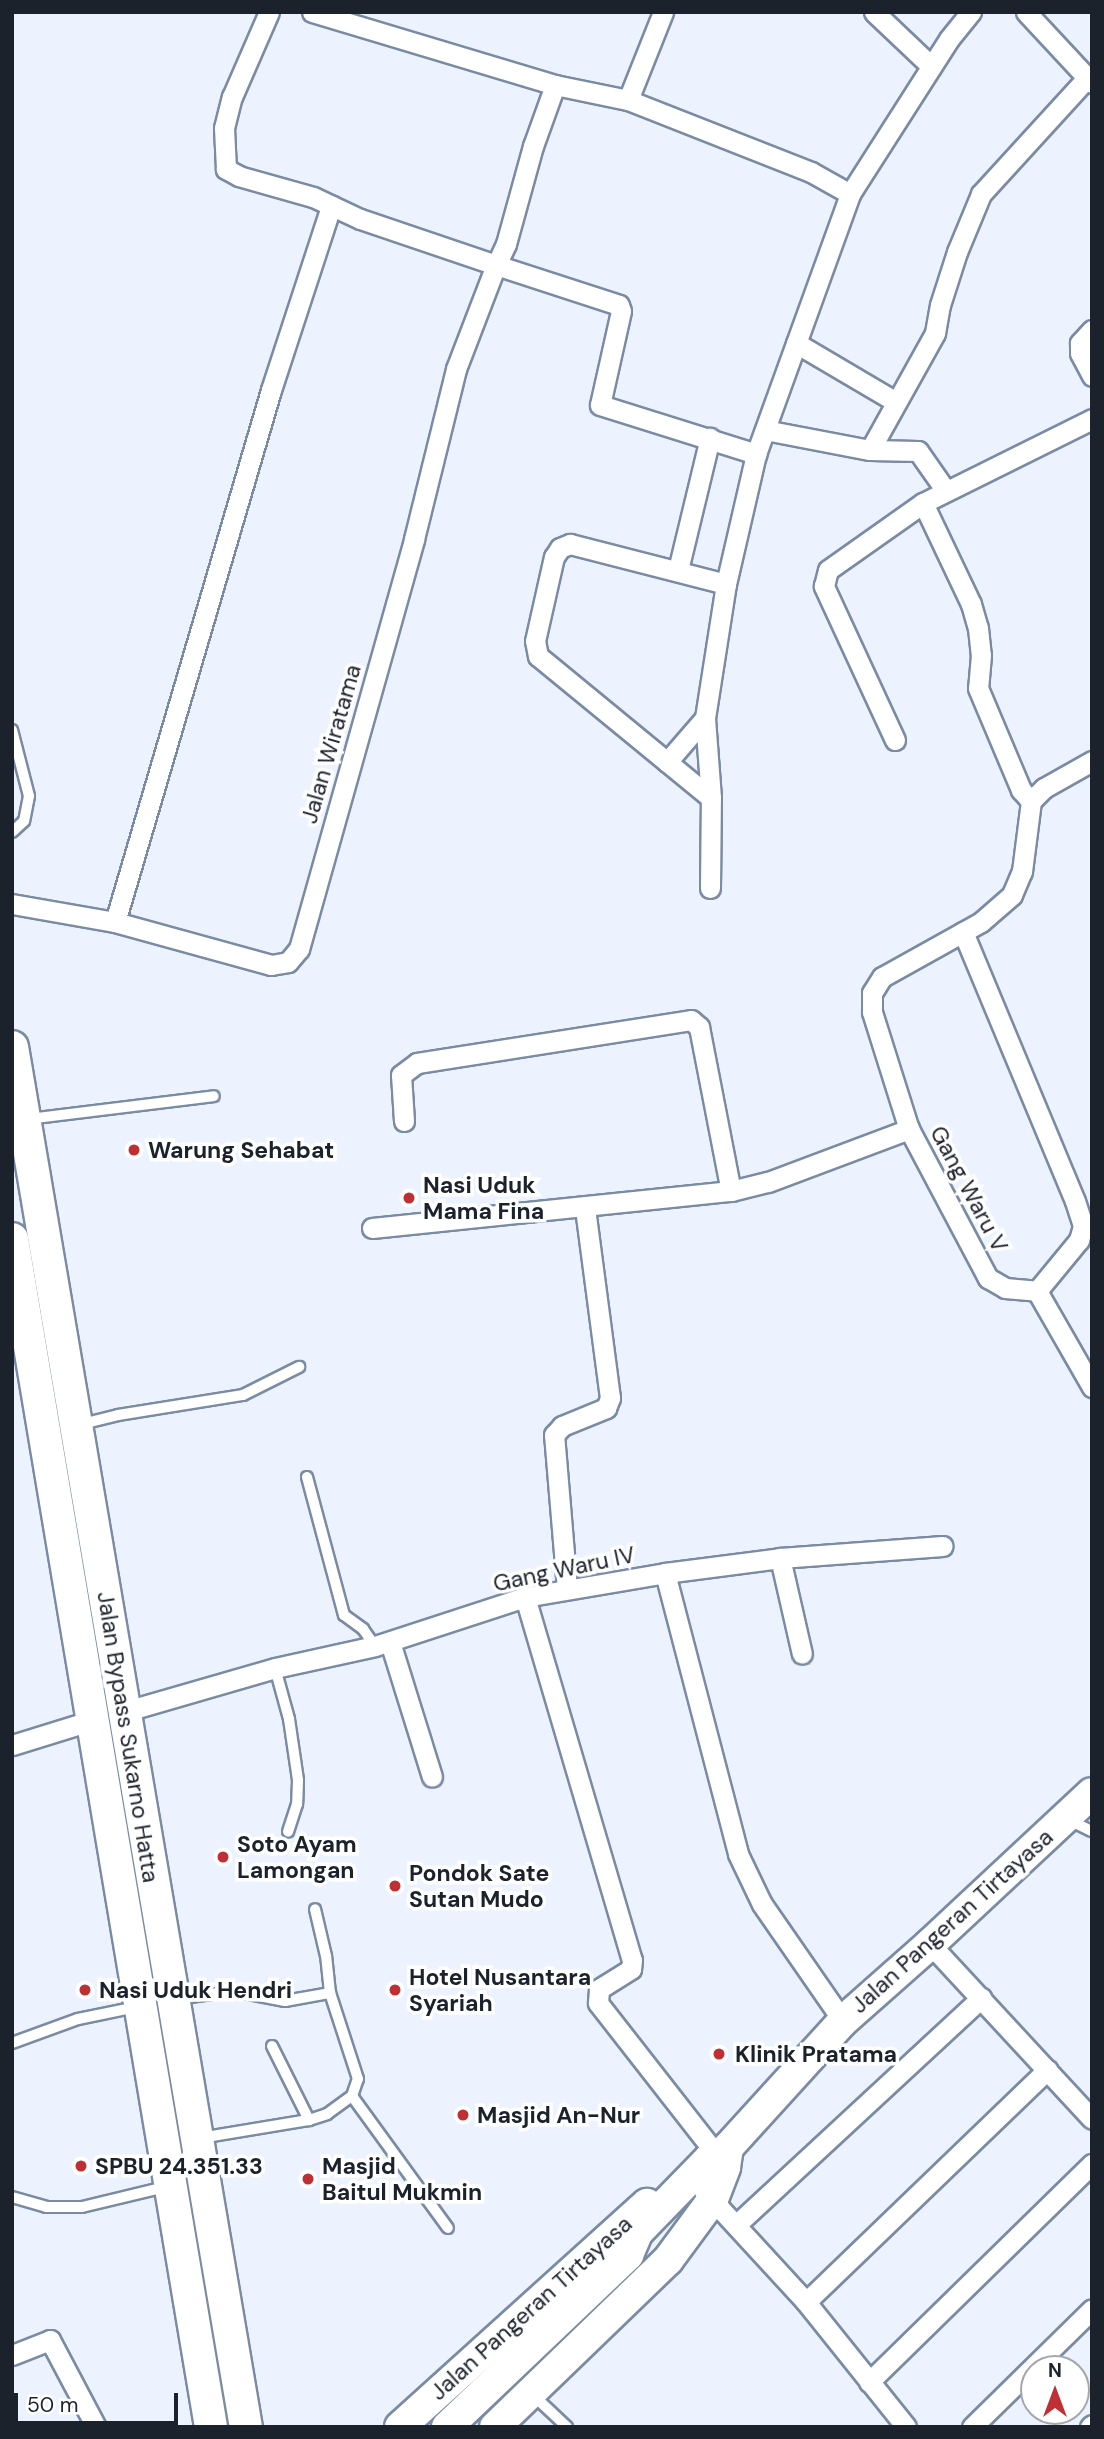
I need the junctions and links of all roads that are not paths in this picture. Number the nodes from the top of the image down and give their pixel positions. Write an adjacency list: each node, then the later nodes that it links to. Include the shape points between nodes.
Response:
1 (269, 12): 12 (street, via 232,97 224,128 226,169)
2 (312, 12): 9 (street)
3 (663, 12): 10 (street)
4 (874, 12): 7 (street)
5 (971, 12): 7 (street)
6 (1038, 16): 8 (street)
7 (932, 66): 11 (street)
8 (1089, 81): 17 (street, via 981,194 957,251 935,332)
9 (555, 85): 10 (street); 13 (street, Jalan Wiratama)
10 (628, 100): 11 (street, via 811,172)
11 (849, 194): 15 (street)
12 (331, 206): 13 (street); 37 (street, via 271,390)
13 (496, 265): 20 (street, via 615,301 621,312 600,404); 37 (street, Jalan Wiratama, via 456,369 414,539 299,949 288,962 271,965)
14 (1092, 330): 16 (street, via 1080,343)
15 (796, 343): 17 (street); 19 (street)
16 (1092, 376)
17 (897, 402): 21 (street)
18 (1092, 419): 23 (street)
19 (765, 430): 21 (street); 22 (street)
20 (710, 438): 22 (street); 25 (street)
21 (870, 450): 23 (street, via 918,451)
22 (756, 454): 26 (street)
23 (946, 491): 24 (street)
24 (923, 503): 29 (street, via 828,570 824,578); 33 (street, via 971,604 981,655 978,688 1021,790)
25 (678, 570): 26 (street); 31 (street, via 569,544 560,548 535,641 538,656)
26 (726, 584): 27 (street)
27 (705, 718): 31 (street); 32 (street)
28 (12, 730): 34 (lane, via 29,796 24,821)
29 (895, 740)
30 (1092, 761): 33 (street)
31 (667, 762): 32 (street)
32 (711, 798): 35 (street)
33 (1031, 800): 38 (street, Gang Waru V, via 1023,871 1012,895)
34 (12, 832)
35 (710, 888)
36 (12, 904): 37 (street, Jalan Wiratama)
37 (116, 922)
38 (963, 932): 43 (street, Gang Waru V, via 882,977 872,993 872,1012); 50 (street, via 1083,1226 1079,1240)
39 (12, 1047): 41 (highway, Jalan Bypass Sukarno Hatta)
40 (214, 1096): 41 (lane)
41 (24, 1119): 45 (highway, Jalan Bypass Sukarno Hatta)
42 (404, 1121): 44 (street, via 401,1075 416,1063 691,1020 699,1027)
43 (909, 1129): 44 (street, via 768,1182); 50 (street, Gang Waru V, via 988,1278 1005,1288)
44 (731, 1191): 46 (street)
45 (25, 1202): 49 (highway, Jalan Bypass Sukarno Hatta)
46 (585, 1208): 47 (street); 58 (street, via 610,1398 606,1408 562,1426 554,1435)
47 (372, 1228)
48 (12, 1239): 49 (highway, Jalan Bypass Sukarno Hatta)
49 (30, 1275): 53 (highway, Jalan Bypass Sukarno Hatta); 64 (highway, Jalan Bypass Sukarno Hatta)
50 (1037, 1291): 52 (street)
51 (299, 1367): 53 (lane, via 243,1395)
52 (1092, 1387)
53 (76, 1425): 63 (highway, Jalan Bypass Sukarno Hatta)
54 (307, 1477): 60 (lane, via 344,1615)
55 (943, 1546): 56 (street, Gang Waru IV)
56 (780, 1558): 57 (street, Gang Waru IV); 61 (street)
57 (664, 1573): 58 (street, Gang Waru IV); 76 (street, via 738,1854 762,1904)
58 (567, 1589): 59 (street, Gang Waru IV)
59 (525, 1597): 60 (street, Gang Waru IV); 84 (street, via 632,1960 631,1969 599,1989 598,2003)
60 (383, 1644): 62 (street, Gang Waru IV); 66 (street)
61 (802, 1654)
62 (275, 1668): 63 (street, Gang Waru IV); 69 (lane, via 298,1780 297,1804)
63 (123, 1712): 74 (highway, Jalan Bypass Sukarno Hatta)
64 (93, 1720): 65 (street); 75 (highway, Jalan Bypass Sukarno Hatta)
65 (12, 1745)
66 (432, 1777)
67 (1092, 1793): 68 (main road, Jalan Pangeran Tirtayasa)
68 (1079, 1825): 71 (main road, Jalan Pangeran Tirtayasa)
69 (288, 1832)
70 (315, 1909): 72 (lane)
71 (930, 1944): 73 (street); 76 (main road, Jalan Pangeran Tirtayasa)
72 (330, 1993): 74 (lane, via 285,2001 233,1991); 80 (lane, via 358,2079)
73 (981, 1998): 79 (street); 89 (street)
74 (172, 2000): 83 (highway, Jalan Bypass Sukarno Hatta)
75 (139, 2006): 77 (lane, via 78,2019); 86 (highway, Jalan Bypass Sukarno Hatta)
76 (843, 2021): 84 (main road, Jalan Pangeran Tirtayasa)
77 (12, 2043)
78 (272, 2046): 82 (lane)
79 (1047, 2070): 81 (street); 92 (street)
80 (352, 2096): 82 (lane, via 327,2114); 90 (lane)
81 (1092, 2119)
82 (309, 2120): 83 (lane)
83 (195, 2139): 96 (highway, Jalan Bypass Sukarno Hatta)
84 (723, 2148): 87 (main road, Jalan Pangeran Tirtayasa, via 725,2167); 91 (main road, Jalan Pangeran Tirtayasa, via 638,2232); 102 (main road, Jalan Pangeran Tirtayasa, via 621,2226)
85 (1092, 2164): 95 (street)
86 (169, 2186): 88 (lane, via 82,2207 46,2207); 99 (highway, Jalan Bypass Sukarno Hatta)
87 (707, 2194): 89 (street); 91 (main road, Jalan Pangeran Tirtayasa, via 649,2247); 97 (main road, Jalan Pangeran Tirtayasa, via 668,2260)
88 (12, 2197)
89 (737, 2224): 92 (street)
90 (448, 2228)
91 (628, 2255): 103 (main road, Jalan Pangeran Tirtayasa)
92 (806, 2302): 95 (street)
93 (1092, 2309): 107 (street)
94 (12, 2355): 98 (street, via 50,2340)
95 (869, 2382): 106 (street)
96 (238, 2386): 100 (highway, Jalan Bypass Sukarno Hatta); 101 (main road)
97 (530, 2392): 104 (main road, Jalan Pangeran Tirtayasa); 105 (lane)
98 (96, 2427)
99 (211, 2427)
100 (246, 2427)
101 (260, 2427)
102 (400, 2427)
103 (447, 2427)
104 (495, 2427)
105 (567, 2427)
106 (906, 2427)
107 (972, 2427)

